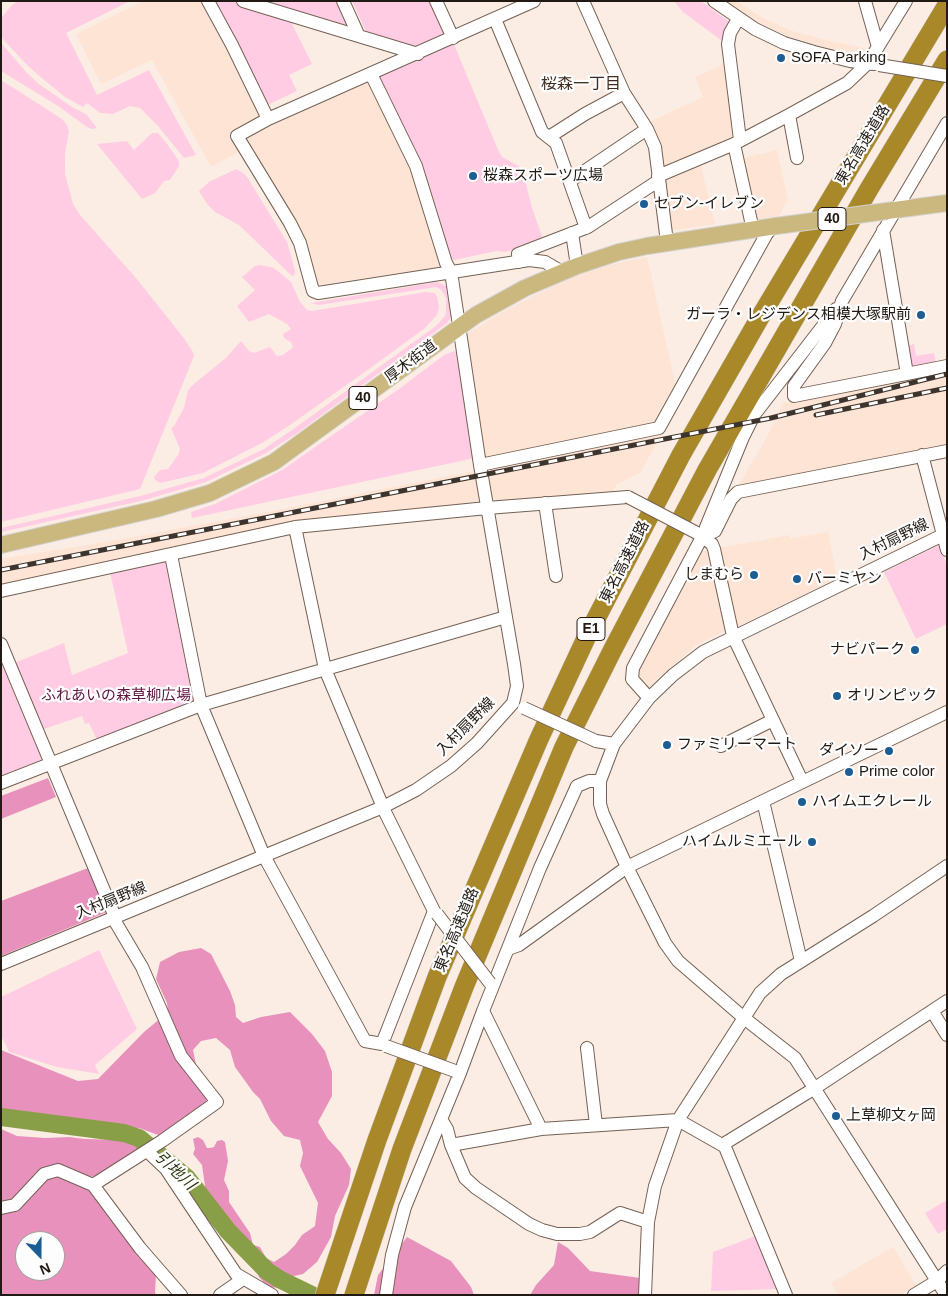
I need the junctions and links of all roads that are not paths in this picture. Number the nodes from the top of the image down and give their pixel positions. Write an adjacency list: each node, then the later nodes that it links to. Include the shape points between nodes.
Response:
1 (208, 1): 24 (street)
2 (243, 1): 17 (street)
3 (343, 1): 14 (street)
4 (436, 1): 15 (street)
5 (534, 1): 13 (street)
6 (583, 1): 22 (street)
7 (714, 1): 12 (street)
8 (730, 1): 12 (street)
9 (865, 1): 16 (street)
10 (906, 1): 16 (street)
11 (947, 5): 111 (highway, 東名高速道路 / E1, via 681,455 583,645 539,738 437,977)
12 (737, 18): 19 (street, via 784,43); 28 (street, via 728,44)
13 (495, 19): 15 (street); 27 (street, via 542,132)
14 (357, 32)
15 (453, 38): 17 (street)
16 (878, 47): 19 (street)
17 (418, 54): 20 (street)
18 (947, 60): 112 (highway, 東名高速道路 / E1, via 707,470 564,747 464,987 402,1149)
19 (874, 64): 21 (street, bridge); 23 (street)
20 (371, 74): 24 (street); 42 (street, via 416,166)
21 (947, 76)
22 (624, 94): 26 (street); 27 (street)
23 (789, 116): 28 (street); 29 (street)
24 (268, 119): 42 (street, via 237,136 300,243 313,291 318,293)
25 (947, 123): 33 (street)
26 (647, 129): 30 (street, via 655,147); 31 (street)
27 (549, 137): 31 (street, via 556,142)
28 (737, 142): 30 (street); 36 (street)
29 (797, 158)
30 (658, 179): 35 (street); 39 (street)
31 (570, 181): 35 (street)
32 (947, 202): 33 (main road, 40)
33 (892, 211): 34 (main road, 40, bridge); 37 (street)
34 (774, 226): 36 (main road, 厚木街道 / 40); 49 (street, via 658,428)
35 (586, 228): 38 (street)
36 (753, 230): 39 (main road, 厚木街道 / 40)
37 (883, 230): 43 (street); 46 (street)
38 (572, 233): 40 (street, via 518,254); 41 (street)
39 (668, 242): 41 (main road, 厚木街道 / 40, via 619,252)
40 (519, 262): 41 (street, via 544,262); 42 (street)
41 (570, 269): 44 (main road, 厚木街道 / 40, via 503,299)
42 (451, 272): 44 (street)
43 (842, 301): 46 (street, via 825,343 794,386 794,396); 54 (street, via 754,415)
44 (459, 327): 49 (street); 55 (main road, 厚木街道 / 40, via 274,462 242,478 210,493 156,509)
45 (947, 366): 46 (street)
46 (907, 374)
47 (947, 451): 48 (street)
48 (922, 455): 53 (street); 54 (street, via 738,492 715,531)
49 (480, 465): 51 (street)
50 (545, 503): 51 (street); 54 (street, bridge, via 628,497); 58 (street, via 548,561)
51 (487, 508): 52 (street); 60 (street)
52 (295, 527): 57 (street); 63 (street)
53 (945, 534): 56 (street); 61 (street, 入村扇野線)
54 (699, 535): 61 (street, via 714,549); 64 (street, via 633,668 632,679)
55 (1, 545)
56 (947, 550)
57 (171, 555): 59 (street); 65 (street)
58 (556, 576)
59 (1, 591)
60 (506, 617): 63 (street); 66 (street)
61 (733, 636): 64 (street, 入村扇野線, via 688,663); 68 (street)
62 (1, 644): 71 (street)
63 (325, 669): 65 (street); 76 (street)
64 (649, 698): 69 (street, 入村扇野線)
65 (201, 705): 71 (street); 77 (street)
66 (518, 706): 69 (street, bridge, via 596,741); 76 (street, 入村扇野線, via 451,766)
67 (947, 712): 73 (street)
68 (773, 720): 70 (street); 73 (street)
69 (614, 744): 72 (street, 入村扇野線)
70 (721, 746)
71 (51, 763): 74 (street); 81 (street)
72 (600, 781): 79 (street, via 603,814); 82 (street, via 577,786)
73 (802, 781): 75 (street)
74 (1, 783)
75 (763, 801): 79 (street); 83 (street)
76 (383, 807): 77 (street, 入村扇野線); 80 (street)
77 (264, 856): 81 (street, 入村扇野線); 91 (street, via 365,1041)
78 (947, 866): 83 (street)
79 (627, 867): 82 (street, via 519,945); 89 (street, via 665,943 678,961)
80 (435, 913): 85 (street, bridge); 91 (street)
81 (115, 917): 84 (street, 入村扇野線); 101 (street, via 142,967 181,1056 217,1102)
82 (508, 949): 85 (street)
83 (801, 961): 89 (street, via 760,993)
84 (1, 964)
85 (492, 985): 87 (street)
86 (947, 1001): 88 (street)
87 (483, 1011): 93 (street); 98 (street)
88 (932, 1011): 90 (street); 94 (street)
89 (744, 1018): 94 (street, via 795,1058); 96 (street)
90 (947, 1035)
91 (384, 1045): 93 (street, bridge)
92 (587, 1048): 97 (street)
93 (458, 1072): 95 (street)
94 (814, 1088): 100 (street); 107 (street)
95 (440, 1119): 99 (street, via 447,1129); 113 (street, via 404,1207)
96 (678, 1120): 97 (street); 100 (street); 104 (street, via 655,1186)
97 (596, 1125): 98 (street)
98 (540, 1129): 99 (street)
99 (451, 1145): 104 (street, via 461,1171 470,1183 542,1230 557,1234 590,1232 620,1212)
100 (722, 1145): 115 (street)
101 (147, 1151): 102 (street); 106 (street, via 166,1169 236,1274)
102 (93, 1185): 103 (street, via 58,1170 44,1174 15,1206); 108 (street, via 140,1248)
103 (1, 1208)
104 (648, 1222): 114 (street)
105 (947, 1271): 107 (street)
106 (243, 1278): 109 (street); 110 (street)
107 (937, 1281): 116 (street); 117 (street)
108 (182, 1295)
109 (220, 1295)
110 (272, 1295)
111 (325, 1295)
112 (354, 1295)
113 (386, 1295)
114 (645, 1295)
115 (786, 1295)
116 (914, 1295)
117 (946, 1295)

